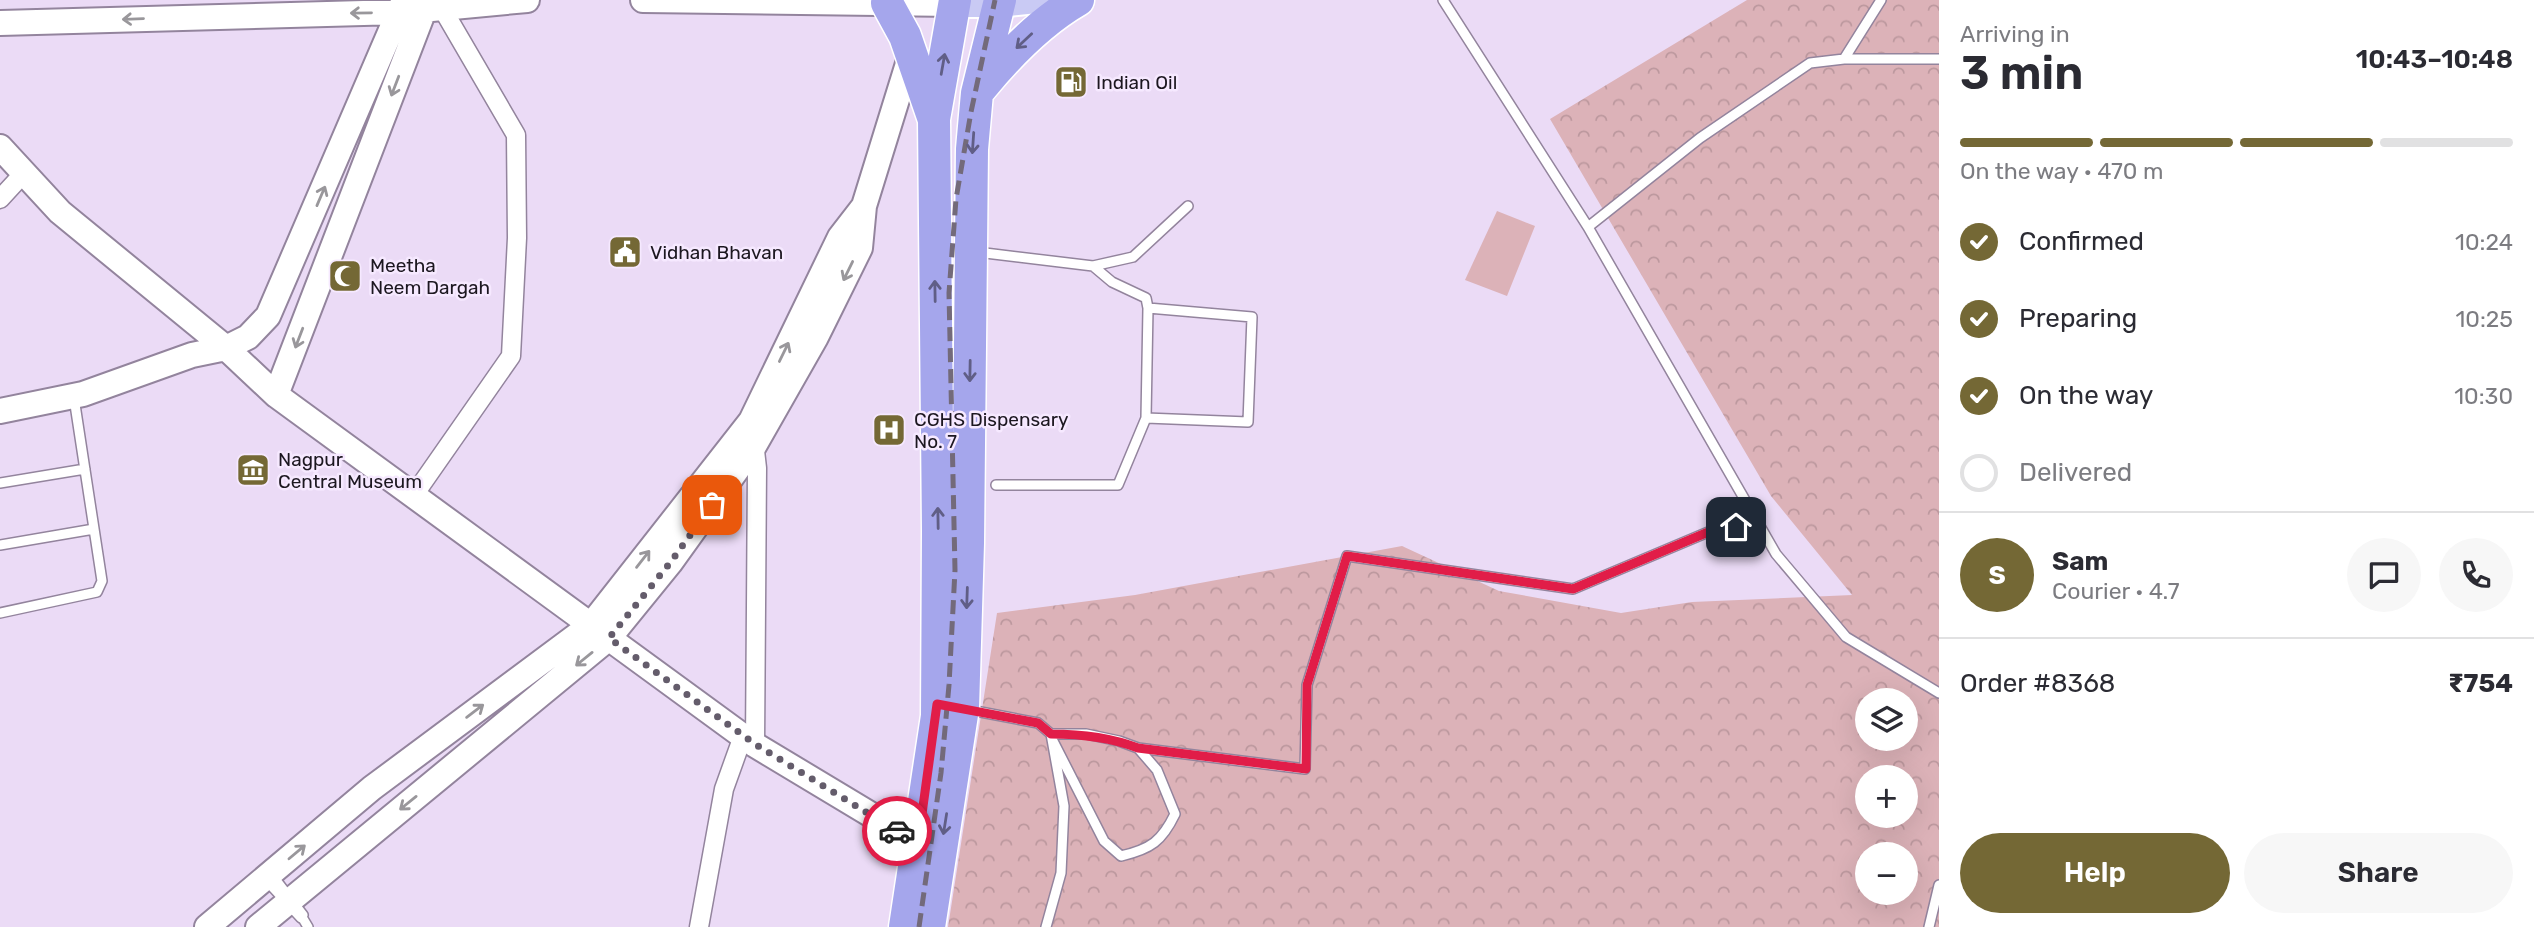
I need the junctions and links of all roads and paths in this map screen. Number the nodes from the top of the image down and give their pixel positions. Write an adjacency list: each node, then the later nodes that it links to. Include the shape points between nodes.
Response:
1 (527, 0): 10 (street)
2 (643, 0): 9 (street)
3 (1036, 0): 8 (main road)
4 (1078, 0): 15 (highway, one-way to 15, via 1016,49)
5 (1443, 0): 22 (lane)
6 (1881, 0): 13 (lane)
7 (954, 2): 8 (main road); 9 (street); 16 (highway, one-way to 7)
8 (999, 2): 15 (highway)
9 (887, 3): 12 (highway)
10 (420, 6): 11 (street, one-way to 11); 26 (street, one-way to 10, via 248,337 268,316); 27 (street, one-way to 27); 36 (street, via 516,135 517,238 511,356)
11 (0, 23)
12 (911, 54): 16 (highway); 20 (street)
13 (1844, 59): 14 (lane); 22 (lane, via 1810,63 1700,138)
14 (1939, 59)
15 (977, 93): 23 (highway, one-way to 23)
16 (934, 119): 43 (highway, one-way to 16, via 938,531)
17 (0, 147): 18 (street)
18 (23, 174): 19 (street); 26 (street, via 90,239)
19 (0, 199)
20 (864, 205): 31 (street, one-way to 20, via 840,237); 32 (street, one-way to 32, via 859,248 816,337)
21 (1188, 206): 24 (lane, via 1133,257)
22 (1588, 227): 37 (lane)
23 (972, 252): 24 (lane); 43 (highway, one-way to 43, via 968,543)
24 (1093, 266): 25 (lane, via 1112,282 1146,298)
25 (1148, 308): 30 (lane); 30 (lane, via 1252,317 1248,422)
26 (226, 348): 27 (street); 28 (street, via 192,355)
27 (276, 395): 36 (street)
28 (74, 396): 29 (street); 33 (lane)
29 (0, 411)
30 (1146, 418): 35 (lane, via 1118,485)
31 (751, 421): 32 (street); 41 (street, one-way to 31)
32 (754, 446): 41 (street, via 670,563); 45 (street)
33 (85, 469): 34 (lane); 38 (lane)
34 (0, 483)
35 (996, 485)
36 (414, 495): 41 (street)
37 (1759, 524): 42 (lane, via 1776,554 1846,636); 46 (lane, via 1713,530 1573,589 1347,556 1307,685 1306,769)
38 (94, 529): 39 (lane); 40 (lane, via 102,582 97,593)
39 (0, 545)
40 (0, 613)
41 (600, 632): 45 (street); 47 (street, one-way to 41); 48 (street, one-way to 48)
42 (1939, 693)
43 (950, 706): 44 (lane, via 1038,723); 49 (highway); 58 (highway, one-way to 58)
44 (1052, 738): 46 (lane, via 1086,734); 46 (lane, via 1104,841 1122,856 1144,851 1167,831 1175,814 1157,770); 59 (lane, via 1064,806 1061,873)
45 (749, 740): 49 (street); 56 (street, via 724,789)
46 (1138, 748)
47 (358, 800): 48 (street); 50 (street, one-way to 47)
48 (376, 829): 52 (street)
49 (918, 843): 57 (highway)
50 (268, 876): 52 (lane); 53 (street)
51 (1939, 885): 60 (lane)
52 (292, 906): 54 (street); 55 (lane)
53 (207, 927)
54 (258, 927)
55 (308, 927)
56 (699, 927)
57 (905, 927)
58 (929, 927)
59 (1046, 927)
60 (1930, 927)

